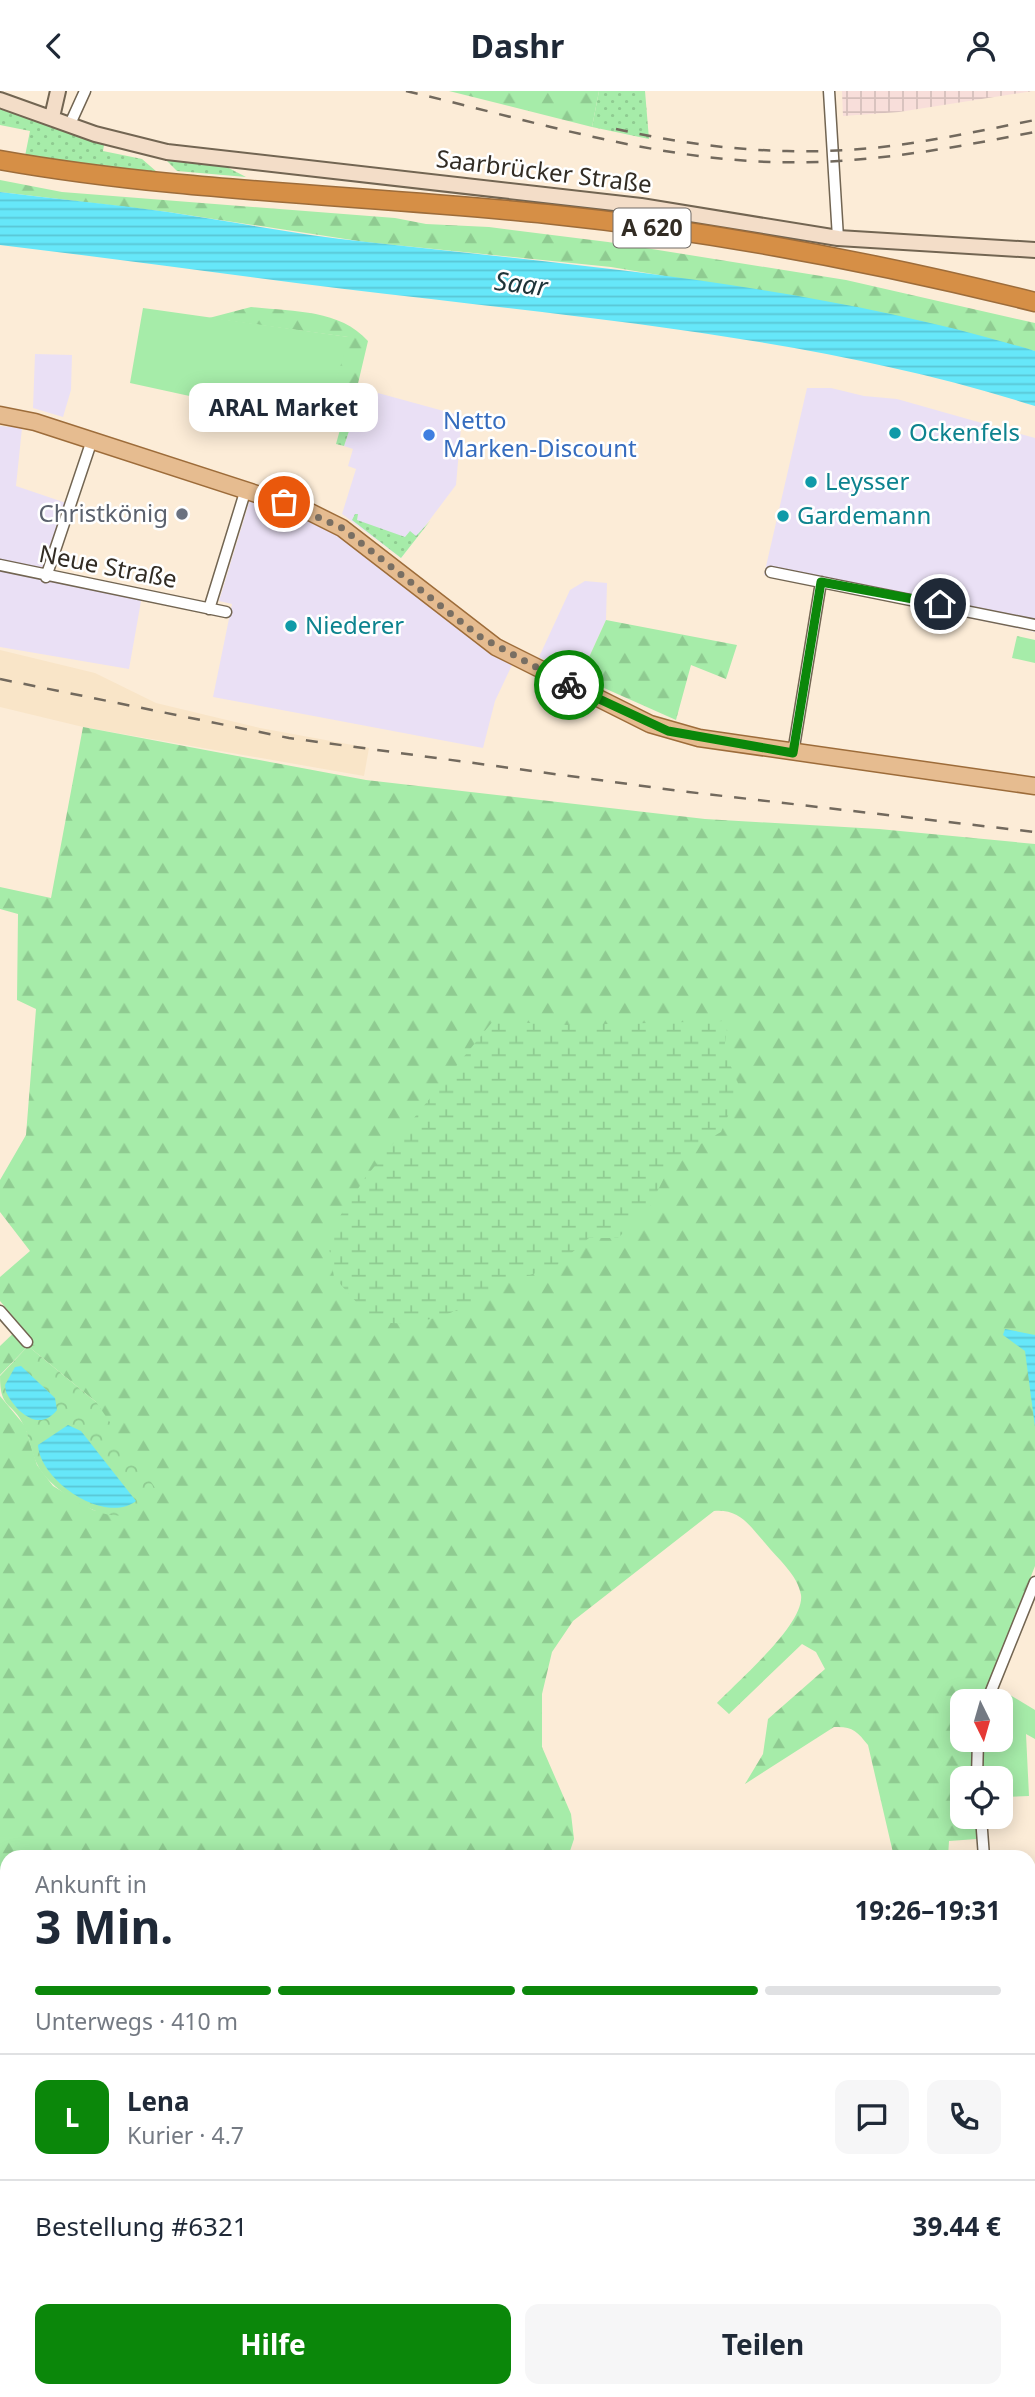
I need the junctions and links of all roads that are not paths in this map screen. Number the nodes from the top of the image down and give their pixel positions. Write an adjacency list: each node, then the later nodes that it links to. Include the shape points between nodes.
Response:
1 (58, 91): 5 (street)
2 (85, 91): 6 (street)
3 (829, 91): 9 (street)
4 (0, 100): 5 (street, Saarbrücker Straße)
5 (52, 117): 6 (street, Saarbrücker Straße)
6 (70, 124): 9 (street, Saarbrücker Straße, via 123,143 167,152 640,206)
7 (0, 160): 11 (highway, A 620, via 95,175 500,209 646,227 824,255)
8 (0, 172): 12 (highway, A 620, via 106,187 549,226 751,254)
9 (838, 238): 10 (street, Saarbrücker Straße)
10 (1035, 250)
11 (1035, 302)
12 (1035, 314)
13 (0, 415): 14 (main road)
14 (92, 440): 15 (main road); 18 (street)
15 (246, 489): 20 (street); 23 (main road, via 330,521 496,647 631,716 668,731)
16 (0, 565): 18 (street, Neue Straße)
17 (771, 572): 19 (street)
18 (46, 577): 20 (street, Neue Straße)
19 (821, 582): 22 (street); 23 (street)
20 (209, 609): 21 (street, Neue Straße)
21 (226, 612)
22 (1035, 625)
23 (793, 753): 24 (main road)
24 (1035, 786)
25 (0, 1311): 26 (street)
26 (27, 1342)
27 (1035, 1582): 28 (street)
28 (992, 1689)
29 (982, 1829): 30 (street)
30 (983, 1850)

